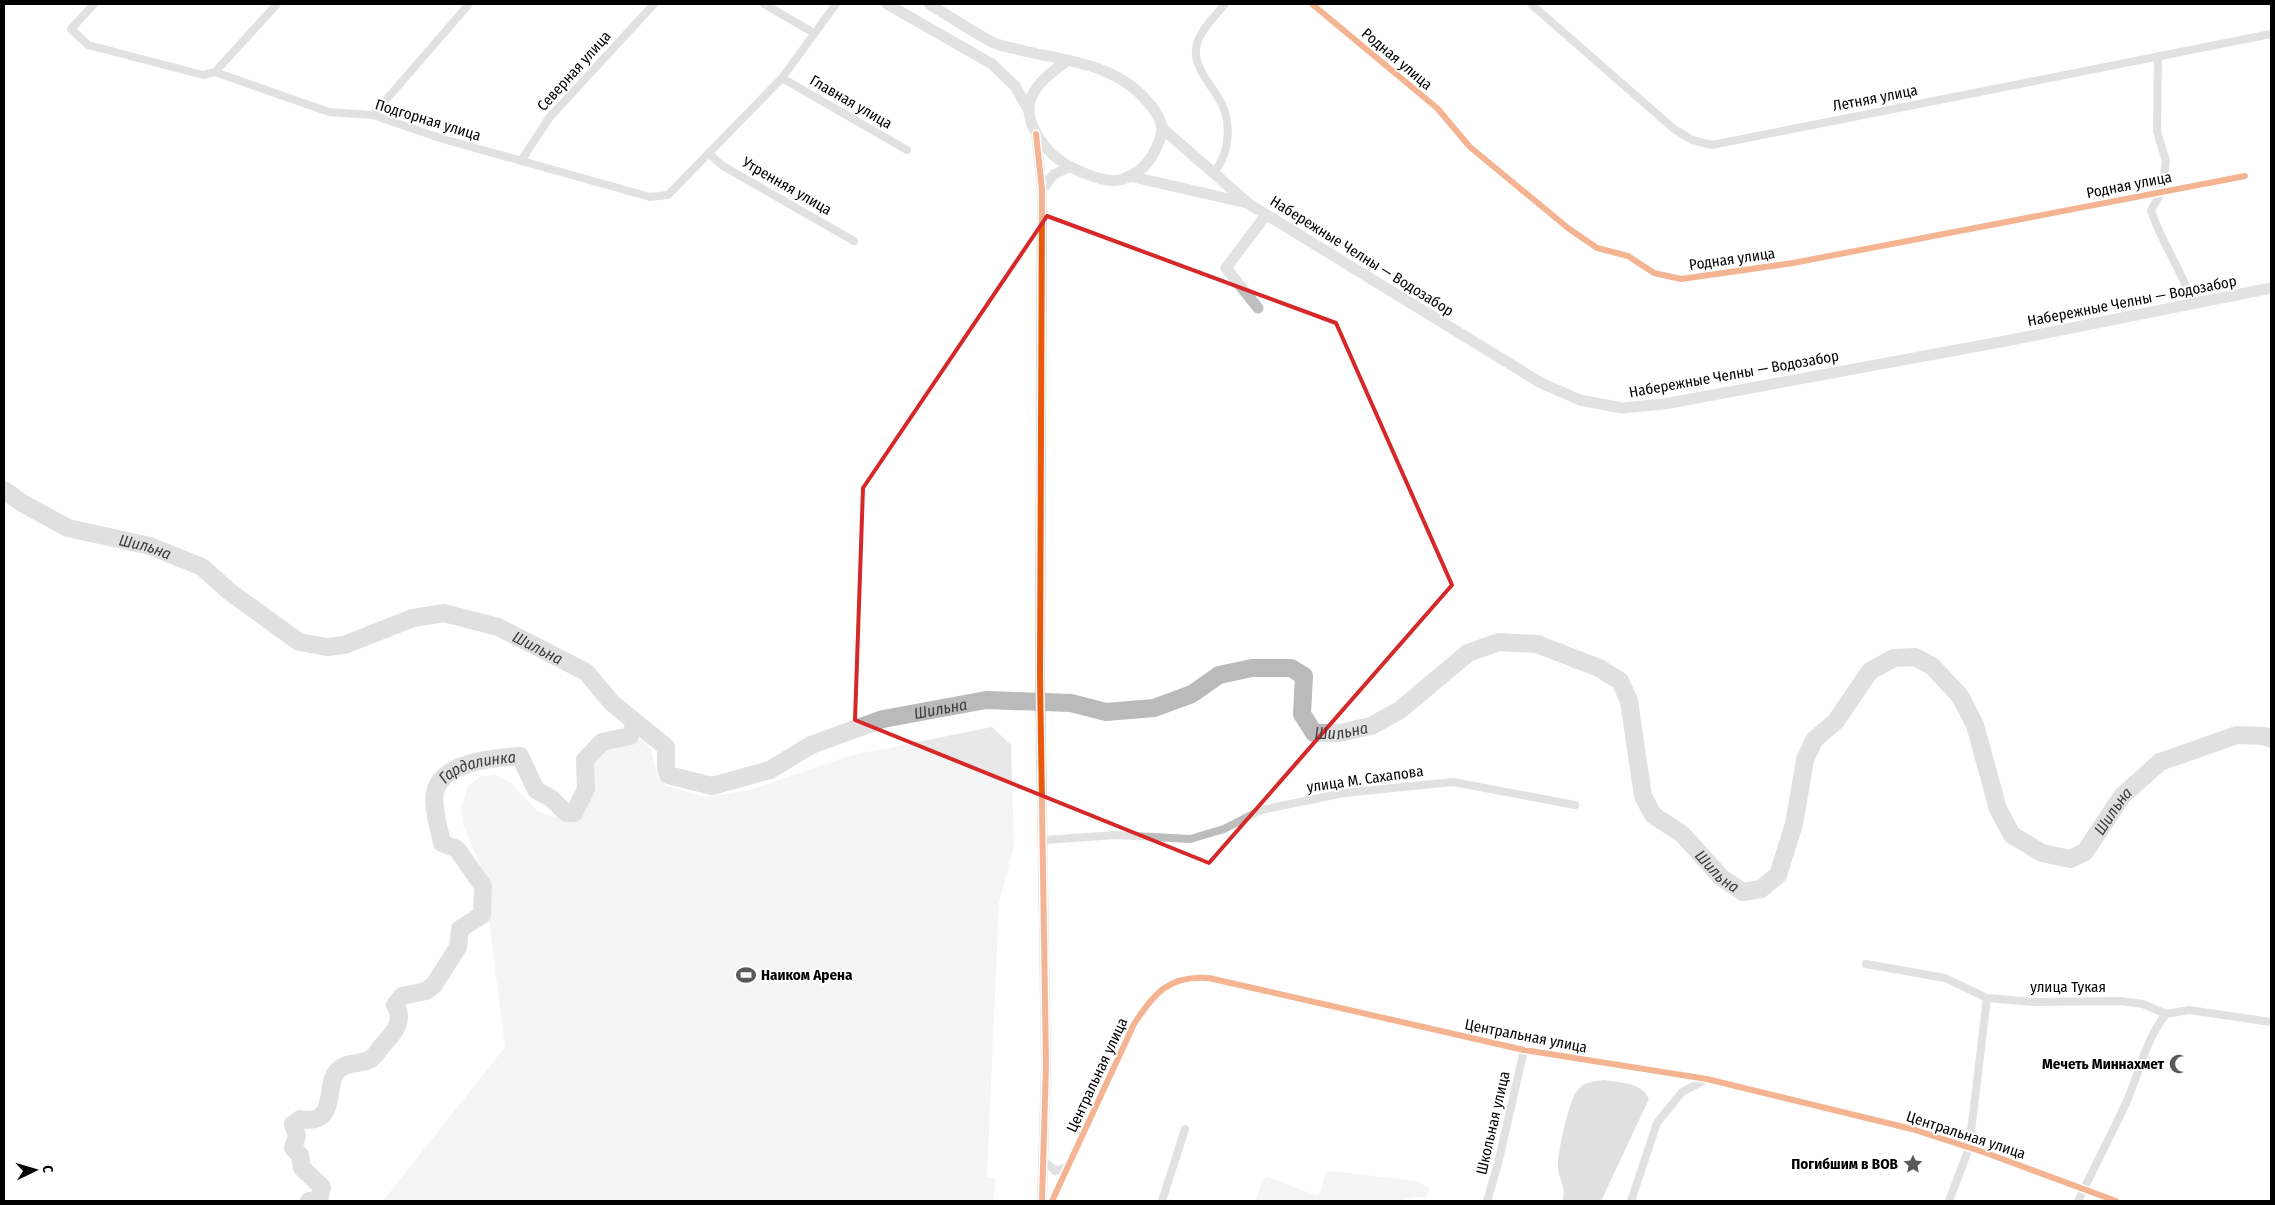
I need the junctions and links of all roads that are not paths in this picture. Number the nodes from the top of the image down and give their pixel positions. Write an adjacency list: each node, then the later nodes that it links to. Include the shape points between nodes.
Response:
1 (94, 4): 16 (street, Подгорная улица, via 71,29 88,45 203,75)
2 (277, 4): 16 (street)
3 (469, 4): 19 (street)
4 (654, 4): 24 (street, Северная улица, via 549,118)
5 (764, 4): 12 (street)
6 (836, 4): 12 (street)
7 (887, 4): 18 (main road, Набережные Челны — Водозабор, via 992,64 1016,86)
8 (929, 4): 15 (main road, Набережные Челны — Водозабор, via 996,44)
9 (1225, 4): 26 (street, via 1195,50 1203,76 1218,96 1228,128 1226,152)
10 (1312, 4): 30 (street, Родная улица, via 1436,108 1470,146 1568,228 1597,248 1628,256 1654,273 1681,279 1803,261)
11 (1531, 4): 14 (street, Летняя улица, via 1674,128 1692,140 1712,145)
12 (814, 33): 17 (street)
13 (2271, 34): 14 (street, Летняя улица)
14 (2158, 56): 30 (street, via 2158,131 2166,162)
15 (1067, 61): 18 (main road, via 1041,80); 20 (main road, Набережные Челны — Водозабор, via 1089,63 1140,92 1154,108)
16 (216, 72): 19 (street, Подгорная улица, via 329,112)
17 (782, 78): 22 (street, Главная улица); 23 (street)
18 (1028, 109): 21 (main road, Набережные Челны — Водозабор)
19 (373, 116): 24 (street, Подгорная улица)
20 (1162, 128): 26 (main road, Набережные Челны — Водозабор); 27 (main road, via 1156,149 1144,168)
21 (1036, 134): 25 (main road, Набережные Челны — Водозабор, via 1049,152); 29 (street)
22 (907, 150)
23 (708, 152): 24 (street, Подгорная улица, via 668,195 650,198); 33 (street, Утренняя улица, via 723,166)
24 (521, 161)
25 (1071, 167): 27 (main road, Набережные Челны — Водозабор, via 1097,178 1122,180); 29 (street, via 1054,174)
26 (1214, 173): 31 (main road, Набережные Челны — Водозабор)
27 (1129, 176): 31 (main road, Набережные Челны — Водозабор)
28 (2245, 176): 30 (street, Родная улица)
29 (1042, 190): 38 (street, via 1040,676)
30 (2162, 191): 35 (street, via 2151,210 2187,284)
31 (1248, 204): 32 (main road, Набережные Челны — Водозабор)
32 (1266, 215): 35 (main road, Набережные Челны — Водозабор, via 1541,383 1580,400 1622,408 1664,404); 36 (main road, via 1226,268)
33 (854, 241)
34 (2271, 288): 35 (main road, Набережные Челны — Водозабор)
35 (2193, 305)
36 (1258, 308)
37 (1575, 805): 38 (street, улица М. Сахапова, via 1453,782 1344,793 1270,808 1224,829 1190,839 1116,835)
38 (1044, 840): 49 (street)
39 (1866, 964): 40 (street, улица Тукая, via 1945,978)
40 (1987, 998): 41 (street, улица Тукая, via 2035,1002 2120,1001 2144,1004); 48 (street)
41 (2166, 1014): 42 (street, via 2189,1010); 51 (street, via 2153,1032 2128,1099)
42 (2271, 1022)
43 (1524, 1050): 44 (street, Центральная улица); 50 (street, Центральная улица, via 1208,978 1179,979 1165,986 1148,1002 1134,1024); 55 (street, Школьная улица)
44 (1685, 1075): 45 (street, Центральная улица); 46 (street)
45 (1707, 1079): 46 (street); 48 (street, Центральная улица, via 1912,1129)
46 (1682, 1092): 56 (street, via 1657,1123)
47 (1185, 1128): 54 (street)
48 (1969, 1148): 51 (street, Центральная улица); 57 (street)
49 (1044, 1161): 50 (street, via 1055,1171); 52 (street)
50 (1067, 1167): 53 (street, Центральная улица)
51 (2084, 1189): 58 (street); 59 (street, Центральная улица)
52 (1042, 1201)
53 (1052, 1201)
54 (1162, 1201)
55 (1487, 1201)
56 (1631, 1201)
57 (1950, 1201)
58 (2078, 1201)
59 (2116, 1201)

